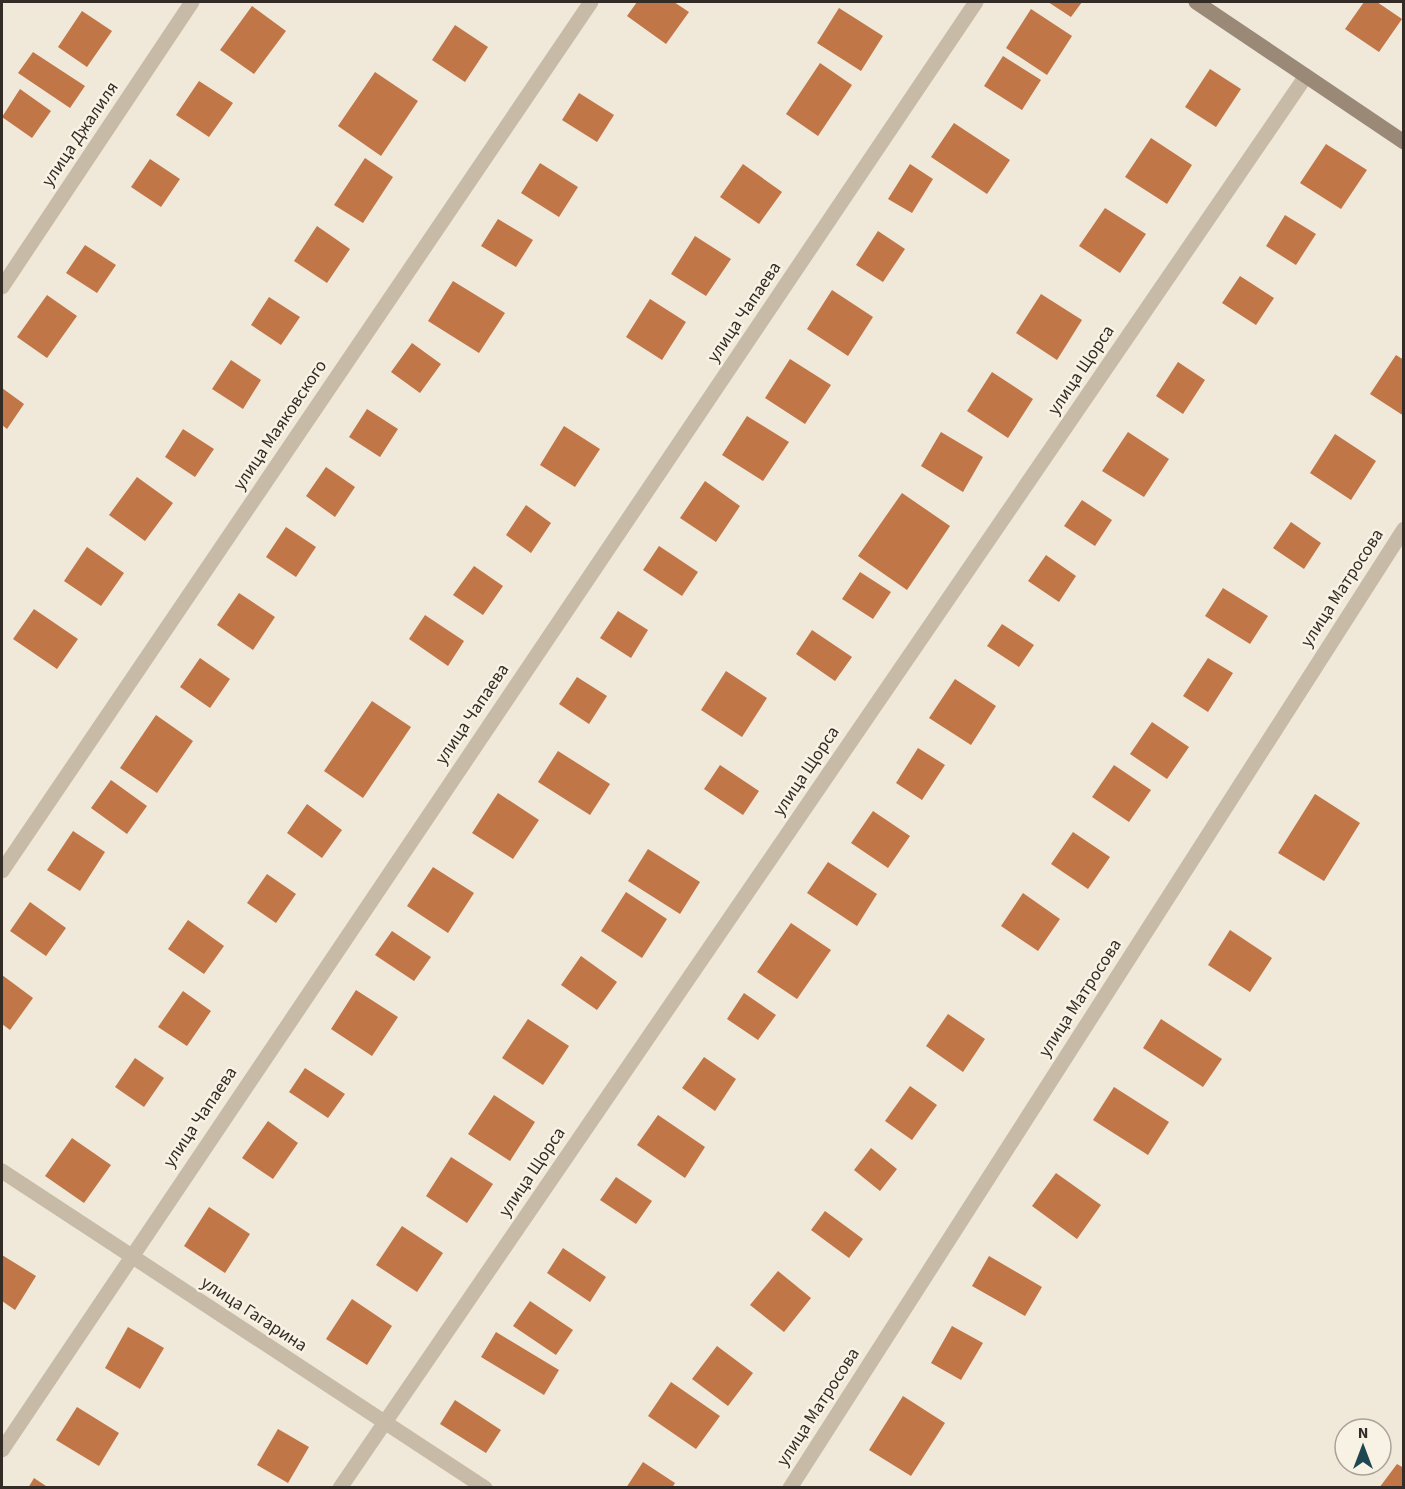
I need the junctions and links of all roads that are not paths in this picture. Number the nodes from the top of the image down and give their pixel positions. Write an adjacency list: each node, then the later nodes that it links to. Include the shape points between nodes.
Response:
1 (192, 2): 7 (street, улица Джалиля)
2 (591, 2): 9 (street, улица Маяковского)
3 (976, 2): 11 (street, улица Чапаева)
4 (1196, 2): 5 (street)
5 (1306, 76): 6 (street); 12 (street, улица Щорса)
6 (1404, 142)
7 (2, 287)
8 (1404, 529): 16 (street, улица Матросова)
9 (2, 871)
10 (2, 1171): 11 (street, улица Гагарина)
11 (130, 1256): 12 (street, улица Гагарина); 13 (street, улица Чапаева)
12 (384, 1422): 14 (street, улица Щорса); 15 (street, улица Гагарина)
13 (2, 1450)
14 (340, 1488)
15 (485, 1488)
16 (790, 1488)

